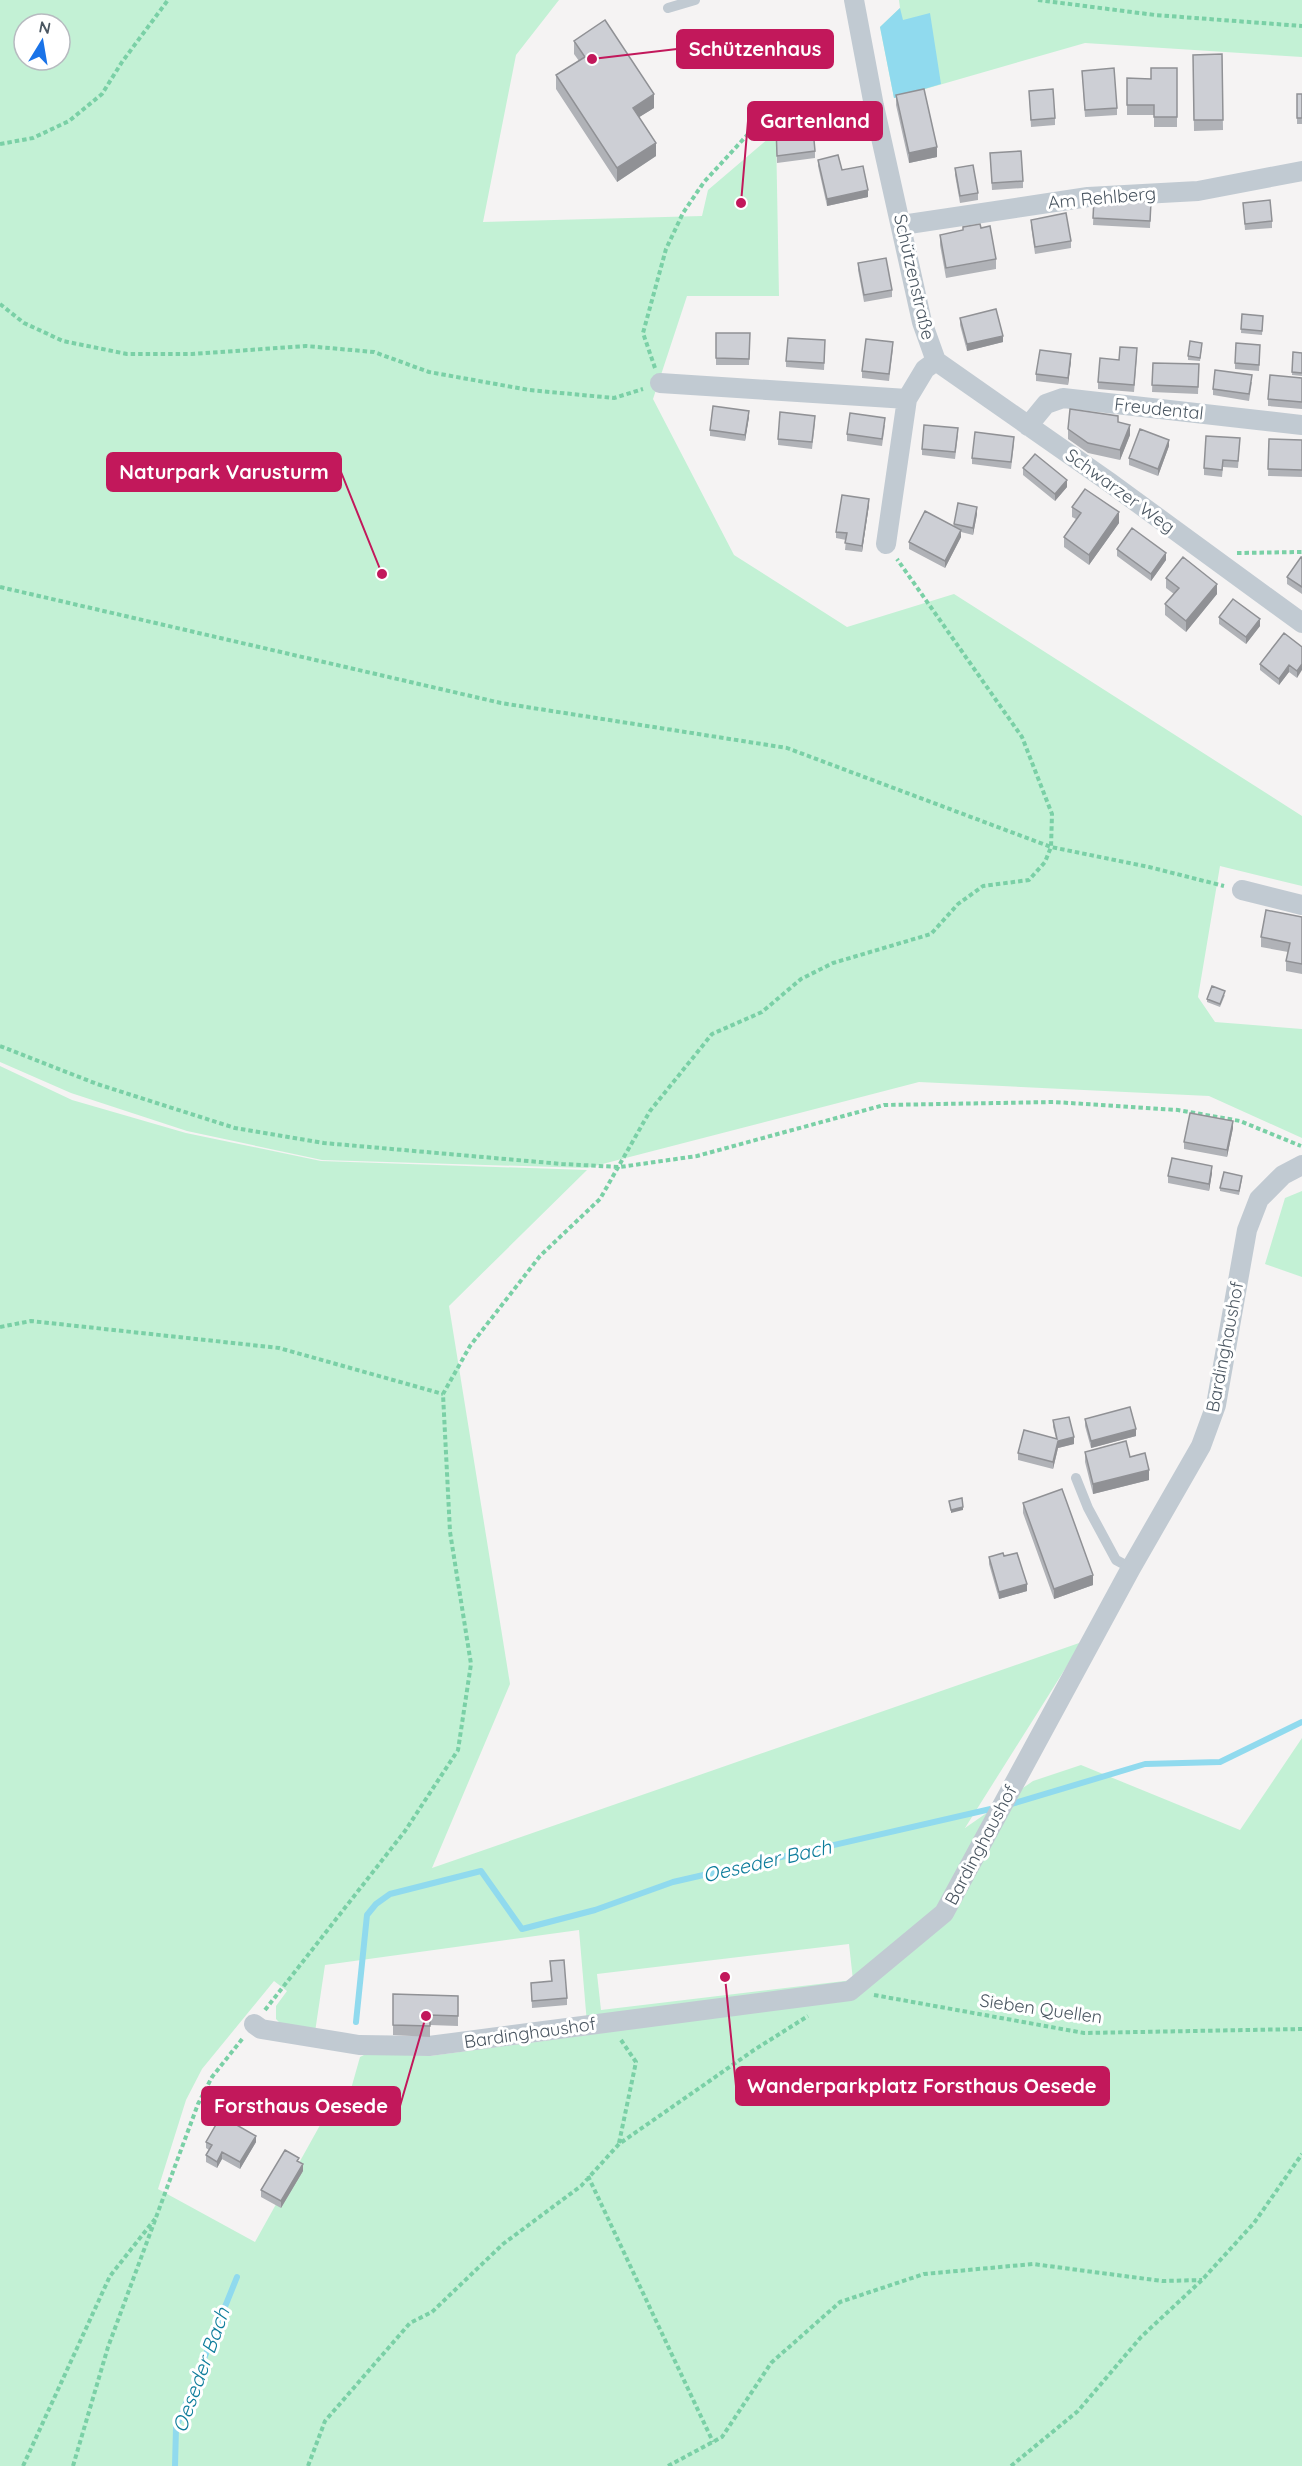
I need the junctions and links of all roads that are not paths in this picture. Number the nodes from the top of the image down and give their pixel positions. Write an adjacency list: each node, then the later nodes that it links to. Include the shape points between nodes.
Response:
1 (694, 0): 3 (lane)
2 (859, 1): 5 (street, Schützenstraße, via 874,106)
3 (668, 8)
4 (1302, 171): 5 (street, Am Rehlberg, via 1198,191 1088,197)
5 (902, 225): 6 (street, Schützenstraße, via 922,322)
6 (936, 361): 8 (street, Schützenstraße, via 925,369); 10 (street, Schwarzer Weg)
7 (660, 383): 8 (street)
8 (907, 399): 11 (street, Schützenstraße)
9 (1302, 425): 10 (street, Freudental, via 1063,398 1046,404)
10 (1028, 426): 12 (street, Schwarzer Weg)
11 (886, 544)
12 (1302, 622)
13 (1242, 890): 14 (street)
14 (1302, 905)
15 (1302, 1166): 17 (street, Bardinghaushof, via 1283,1174 1259,1199 1247,1230 1216,1405 1201,1446)
16 (1076, 1478): 17 (lane, via 1116,1560)
17 (1131, 1568): 18 (street, Bardinghaushof, via 944,1913 850,1991 429,2046 359,2045 261,2029)
18 (254, 2024)

